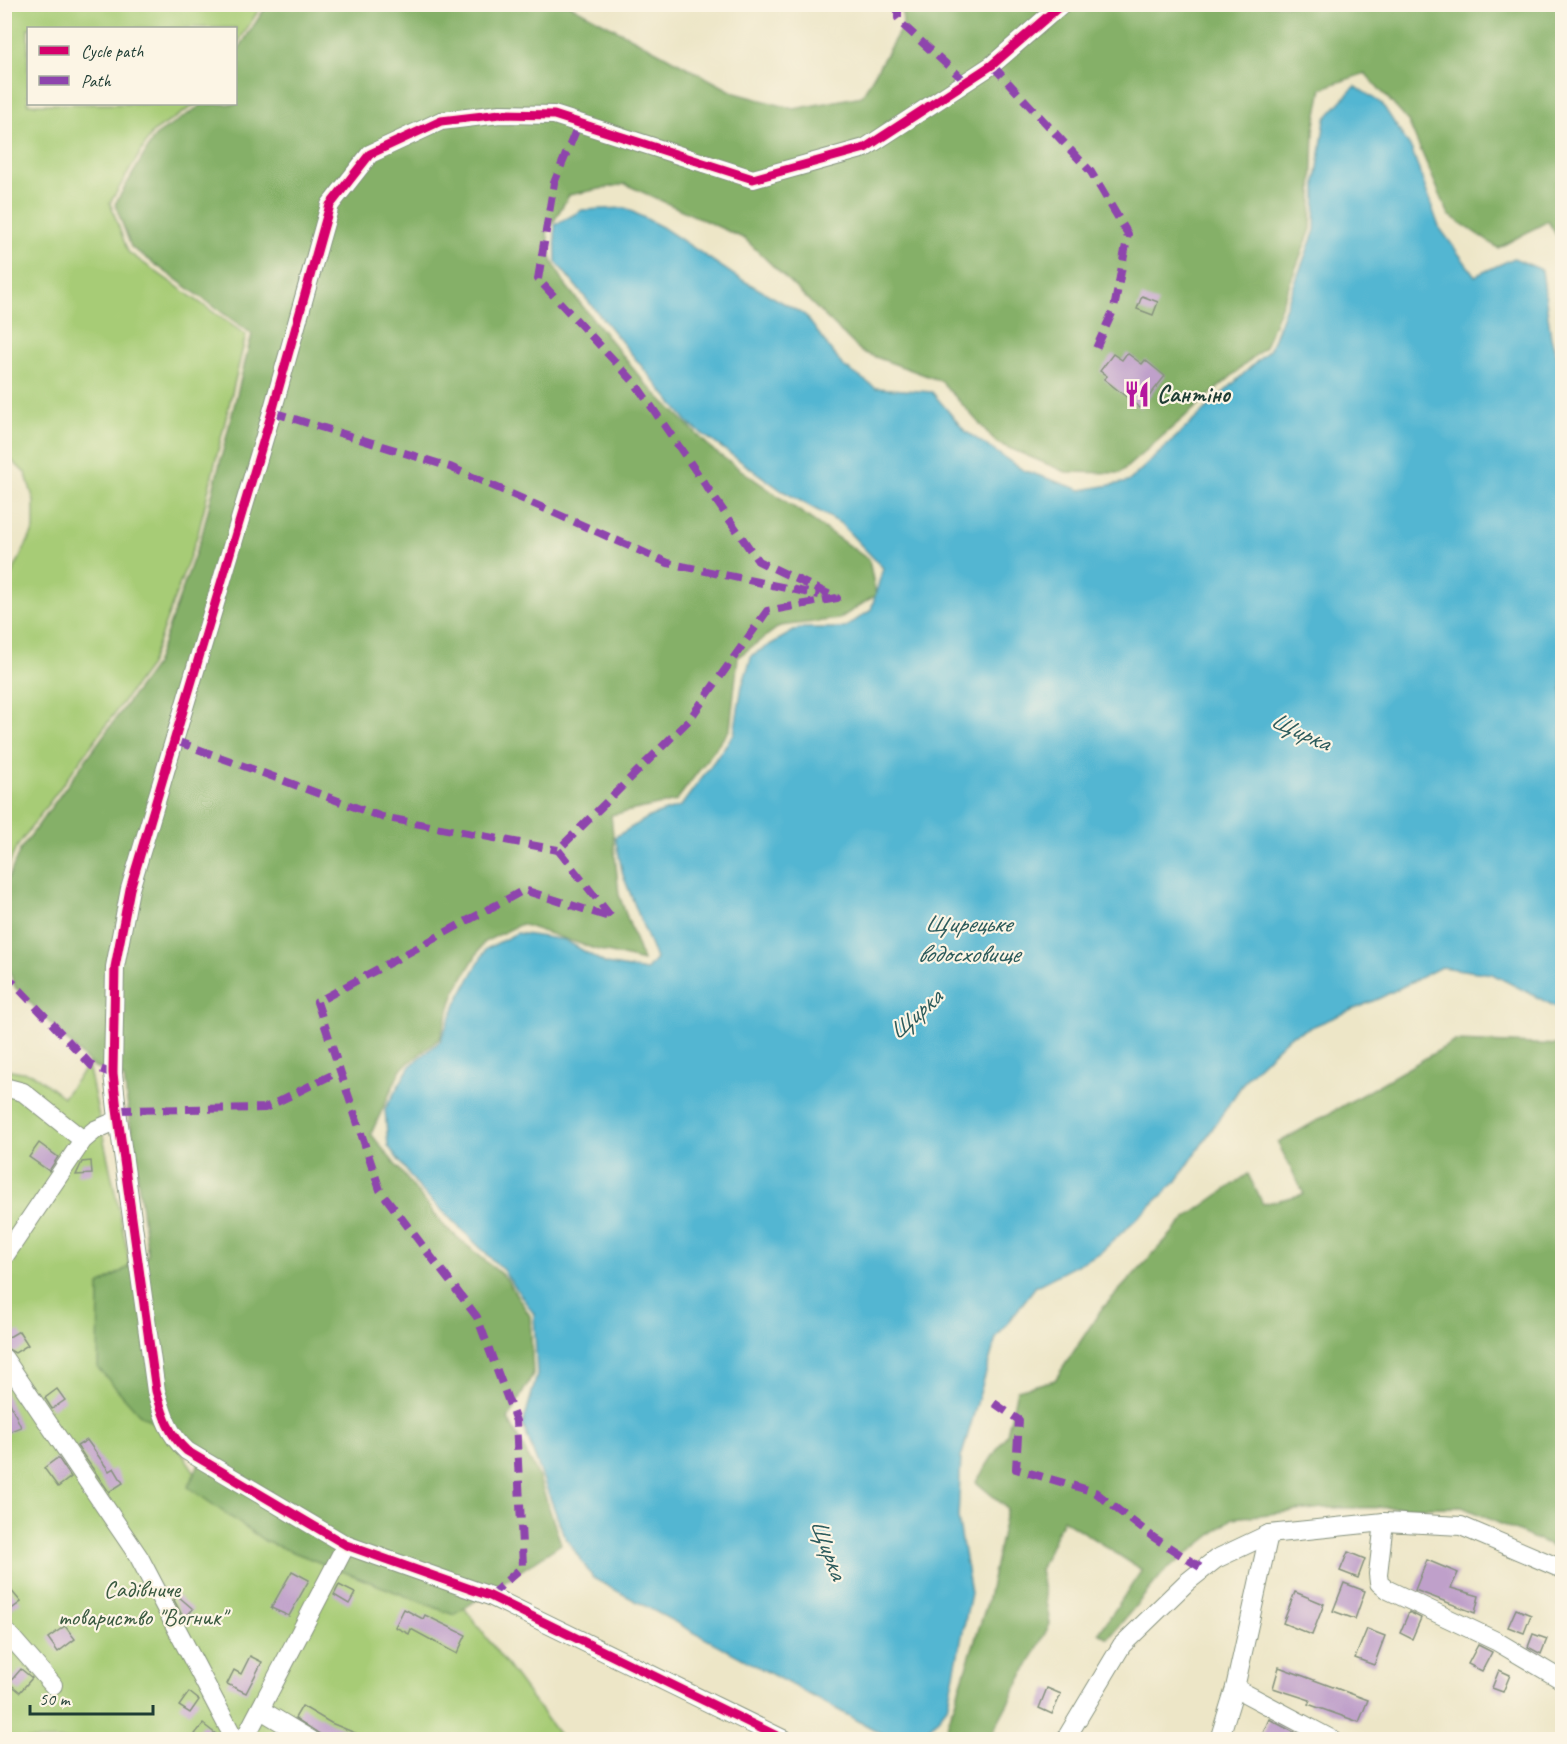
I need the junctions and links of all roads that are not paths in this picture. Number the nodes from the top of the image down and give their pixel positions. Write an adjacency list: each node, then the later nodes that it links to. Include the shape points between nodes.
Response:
1 (1062, 4): 3 (street, via 992,65 865,148 753,179 554,115 500,114 441,121 370,154 330,204 130,889 116,967 113,1072)
2 (4, 1087): 4 (street, via 23,1092)
3 (118, 1120): 4 (street); 9 (street, via 156,1391 165,1423 187,1451)
4 (83, 1140): 5 (street)
5 (4, 1257)
6 (4, 1358): 16 (street, via 139,1557)
7 (1384, 1522): 8 (street); 10 (street, via 1461,1527); 12 (street, via 1379,1583 1496,1641)
8 (1269, 1534): 14 (street); 20 (street, via 1216,1559 1186,1582 1122,1645)
9 (346, 1545): 15 (street); 19 (street, via 490,1596)
10 (1563, 1569)
11 (4, 1629): 13 (street)
12 (1563, 1680)
13 (53, 1685)
14 (1235, 1688): 21 (street); 22 (street)
15 (261, 1710): 17 (street); 18 (street)
16 (235, 1740)
17 (244, 1740)
18 (311, 1740)
19 (786, 1740)
20 (1065, 1740)
21 (1219, 1740)
22 (1333, 1740)

